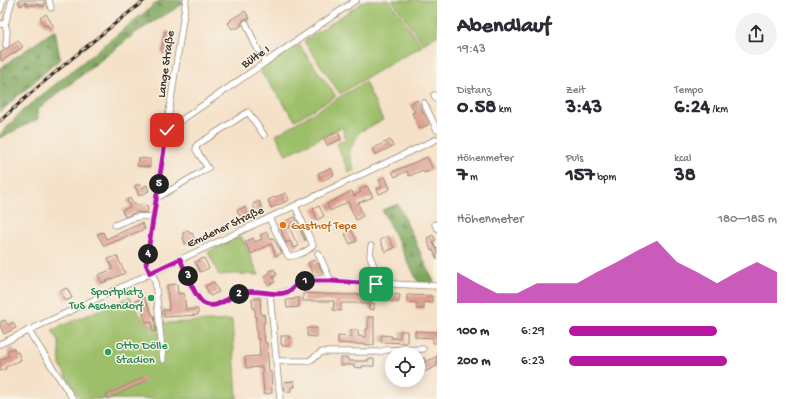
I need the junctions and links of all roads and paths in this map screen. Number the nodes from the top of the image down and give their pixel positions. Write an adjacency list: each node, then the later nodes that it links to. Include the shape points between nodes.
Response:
1 (3, 0): 7 (street)
2 (12, 0): 9 (street)
3 (49, 0): 6 (street)
4 (186, 0): 13 (street, Lange Straße)
5 (356, 0): 11 (street, Bülte I)
6 (51, 8)
7 (0, 10)
8 (246, 23): 11 (street)
9 (2, 24): 10 (street, via 7,31)
10 (6, 45)
11 (265, 62): 13 (street, Bülte I)
12 (424, 103): 14 (street)
13 (167, 130): 17 (street, Lange Straße)
14 (437, 130)
15 (264, 136): 17 (street, via 248,112 197,145 196,150 208,168)
16 (437, 139): 18 (street, Emdener Straße)
17 (157, 198): 19 (street, Lange Straße)
18 (295, 206): 20 (street, Emdener Straße); 20 (street, via 313,245 310,249 288,256)
19 (154, 218): 21 (street, via 137,216); 25 (street, Lange Straße, via 146,264)
20 (269, 218): 24 (street, Emdener Straße)
21 (115, 225)
22 (371, 246): 27 (street, via 370,256 375,269)
23 (318, 253): 26 (street)
24 (180, 259): 25 (street, Emdener Straße); 29 (street, via 198,298 204,304 219,304 245,292)
25 (150, 273): 30 (street, Emdener Straße); 33 (street, Lange Straße, via 155,280)
26 (331, 281): 27 (street); 29 (street, via 298,281 291,291)
27 (376, 284): 28 (street)
28 (437, 286)
29 (270, 294): 34 (street)
30 (28, 330): 31 (street, Emdener Straße); 35 (street)
31 (0, 344)
32 (385, 350): 34 (street, via 322,352 309,361)
33 (163, 360)
34 (276, 361): 36 (street)
35 (73, 399)
36 (280, 399)

